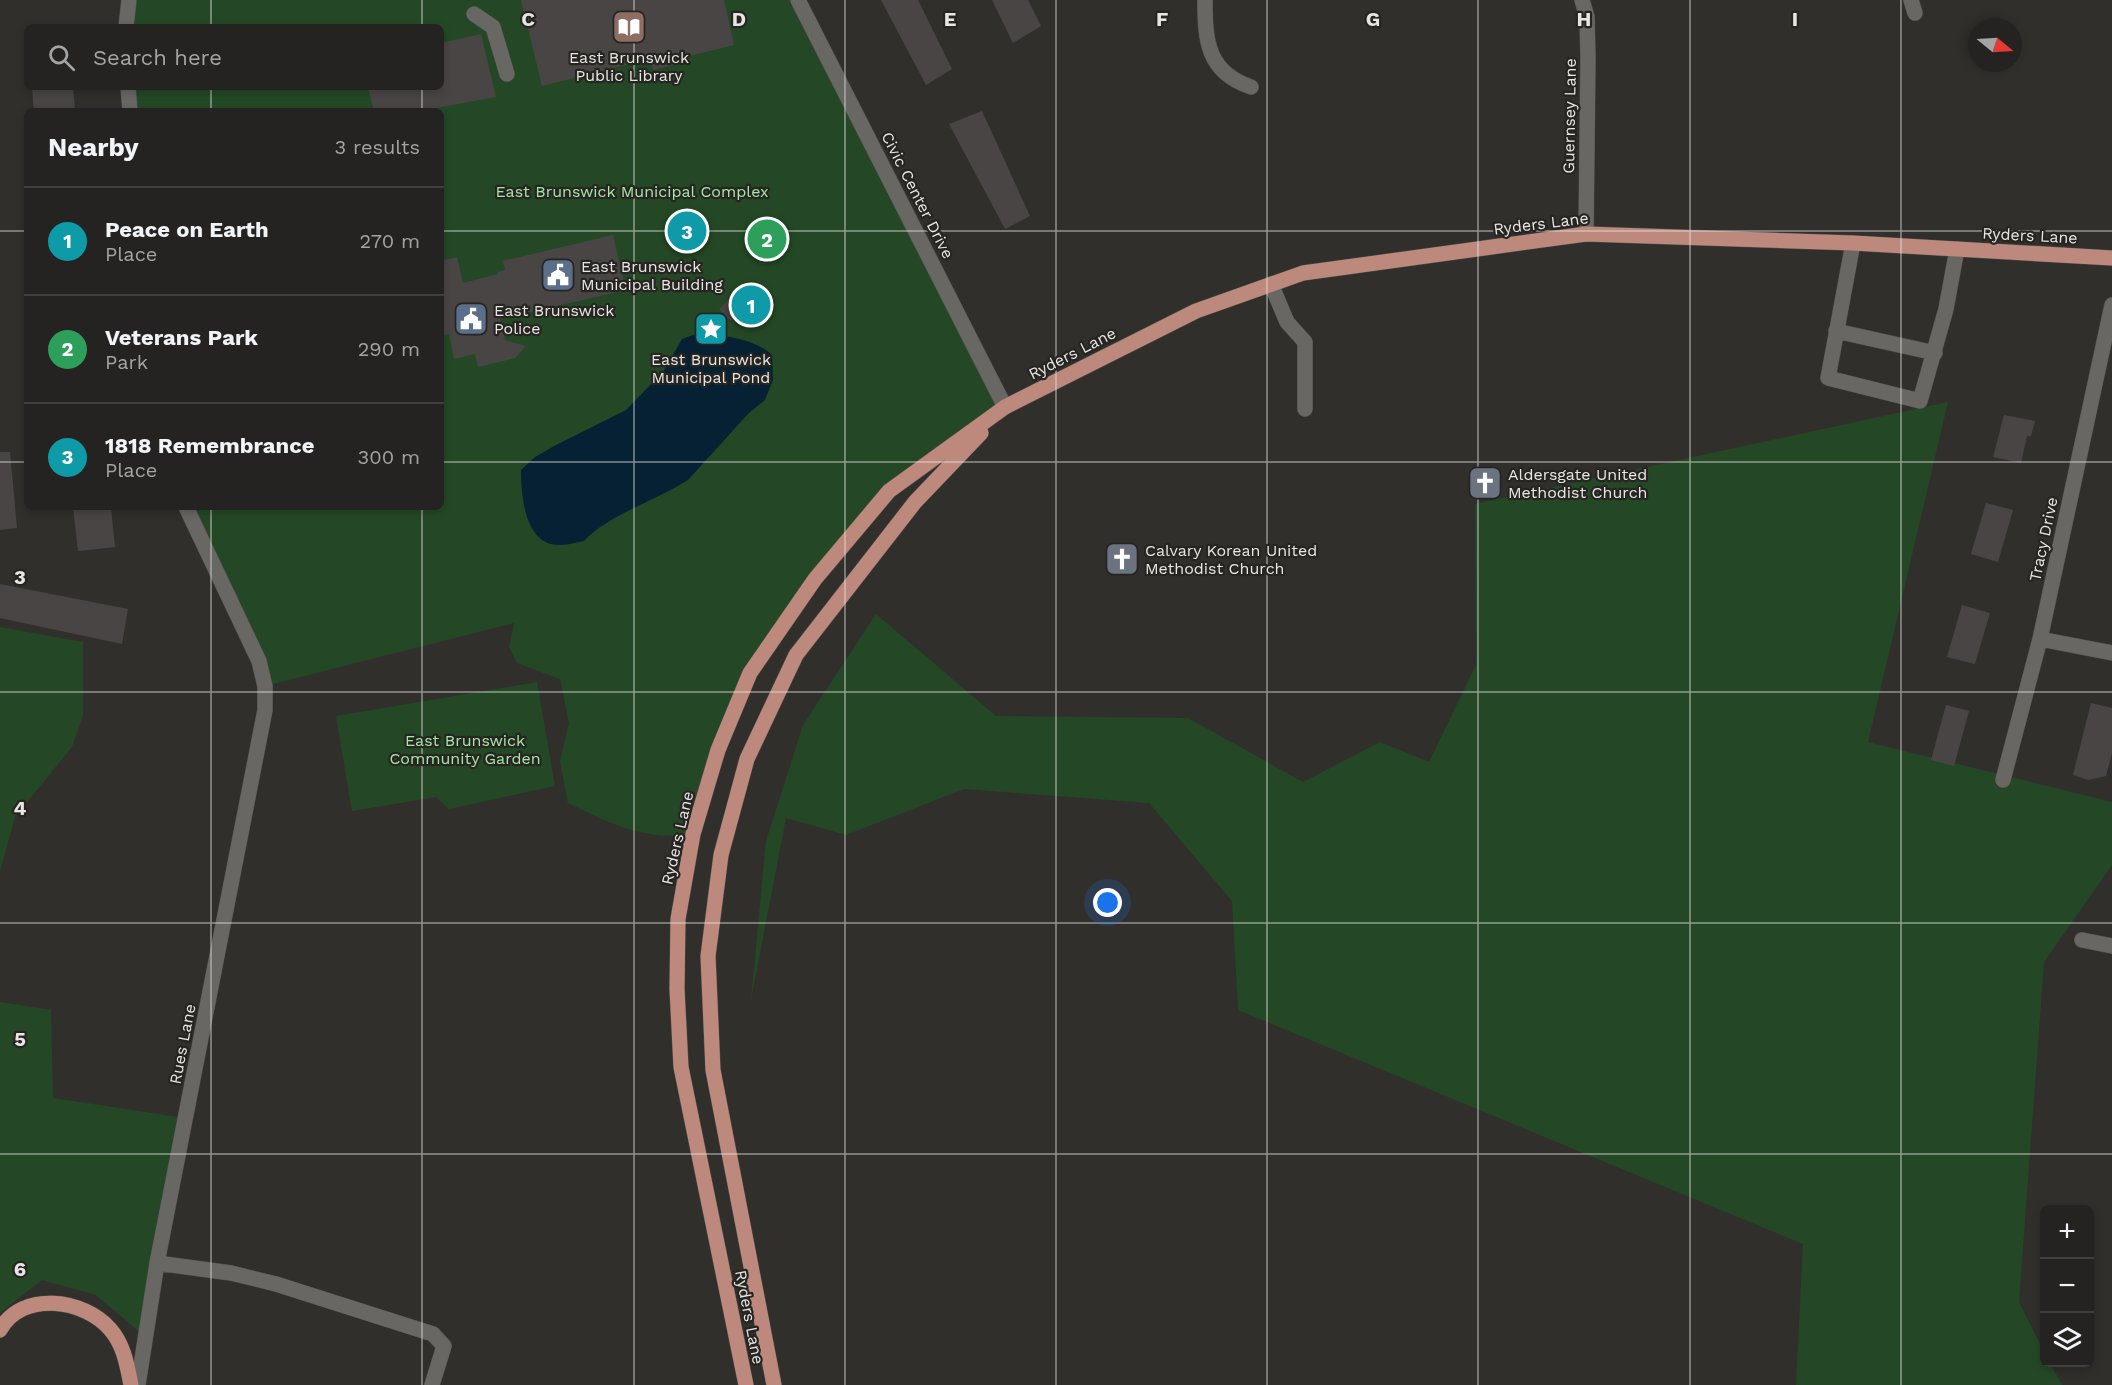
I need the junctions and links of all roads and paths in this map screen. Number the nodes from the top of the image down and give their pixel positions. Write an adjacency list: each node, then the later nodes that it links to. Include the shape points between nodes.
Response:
1 (129, 0): 6 (street)
2 (798, 0): 19 (street, Civic Center Drive)
3 (1205, 0): 8 (street, via 1205,38 1216,62 1233,81)
4 (1582, 0): 11 (street, Guernsey Lane, via 1587,17 1588,58)
5 (474, 14): 7 (street, via 493,27)
6 (126, 24)
7 (507, 74)
8 (1251, 87)
9 (128, 90): 10 (street)
10 (130, 108)
11 (1586, 234): 12 (main road, Ryders Lane); 15 (main road, Ryders Lane, via 1303,273)
12 (1853, 243): 13 (main road, Ryders Lane); 17 (street)
13 (1957, 249): 14 (main road, Ryders Lane); 18 (street)
14 (2112, 258)
15 (1271, 284): 19 (main road, Ryders Lane, via 1196,311); 20 (street, via 1287,322 1305,342)
16 (2112, 305): 22 (street, Tracy Drive)
17 (1836, 331): 18 (street); 18 (street, via 1828,378 1920,401)
18 (1935, 353)
19 (1005, 407): 32 (main road, Ryders Lane, via 889,491 815,579 750,673 718,750 693,834 678,919 681,1067); 33 (main road, Ryders Lane, via 915,502 796,655 747,759 721,855 708,956 713,1070)
20 (1305, 409)
21 (187, 510): 27 (street, Rues Lane, via 259,661 265,710)
22 (2040, 639): 23 (street); 24 (street, Tracy Drive)
23 (2112, 653)
24 (2003, 780)
25 (2082, 940): 26 (street)
26 (2112, 946)
27 (158, 1263): 30 (street, Rues Lane); 31 (street, via 265,1281 433,1334 444,1346)
28 (0, 1330): 29 (main road, via 10,1318 38,1305 61,1304 84,1310 109,1327 118,1340)
29 (131, 1385)
30 (138, 1385)
31 (432, 1385)
32 (746, 1385)
33 (774, 1385)

